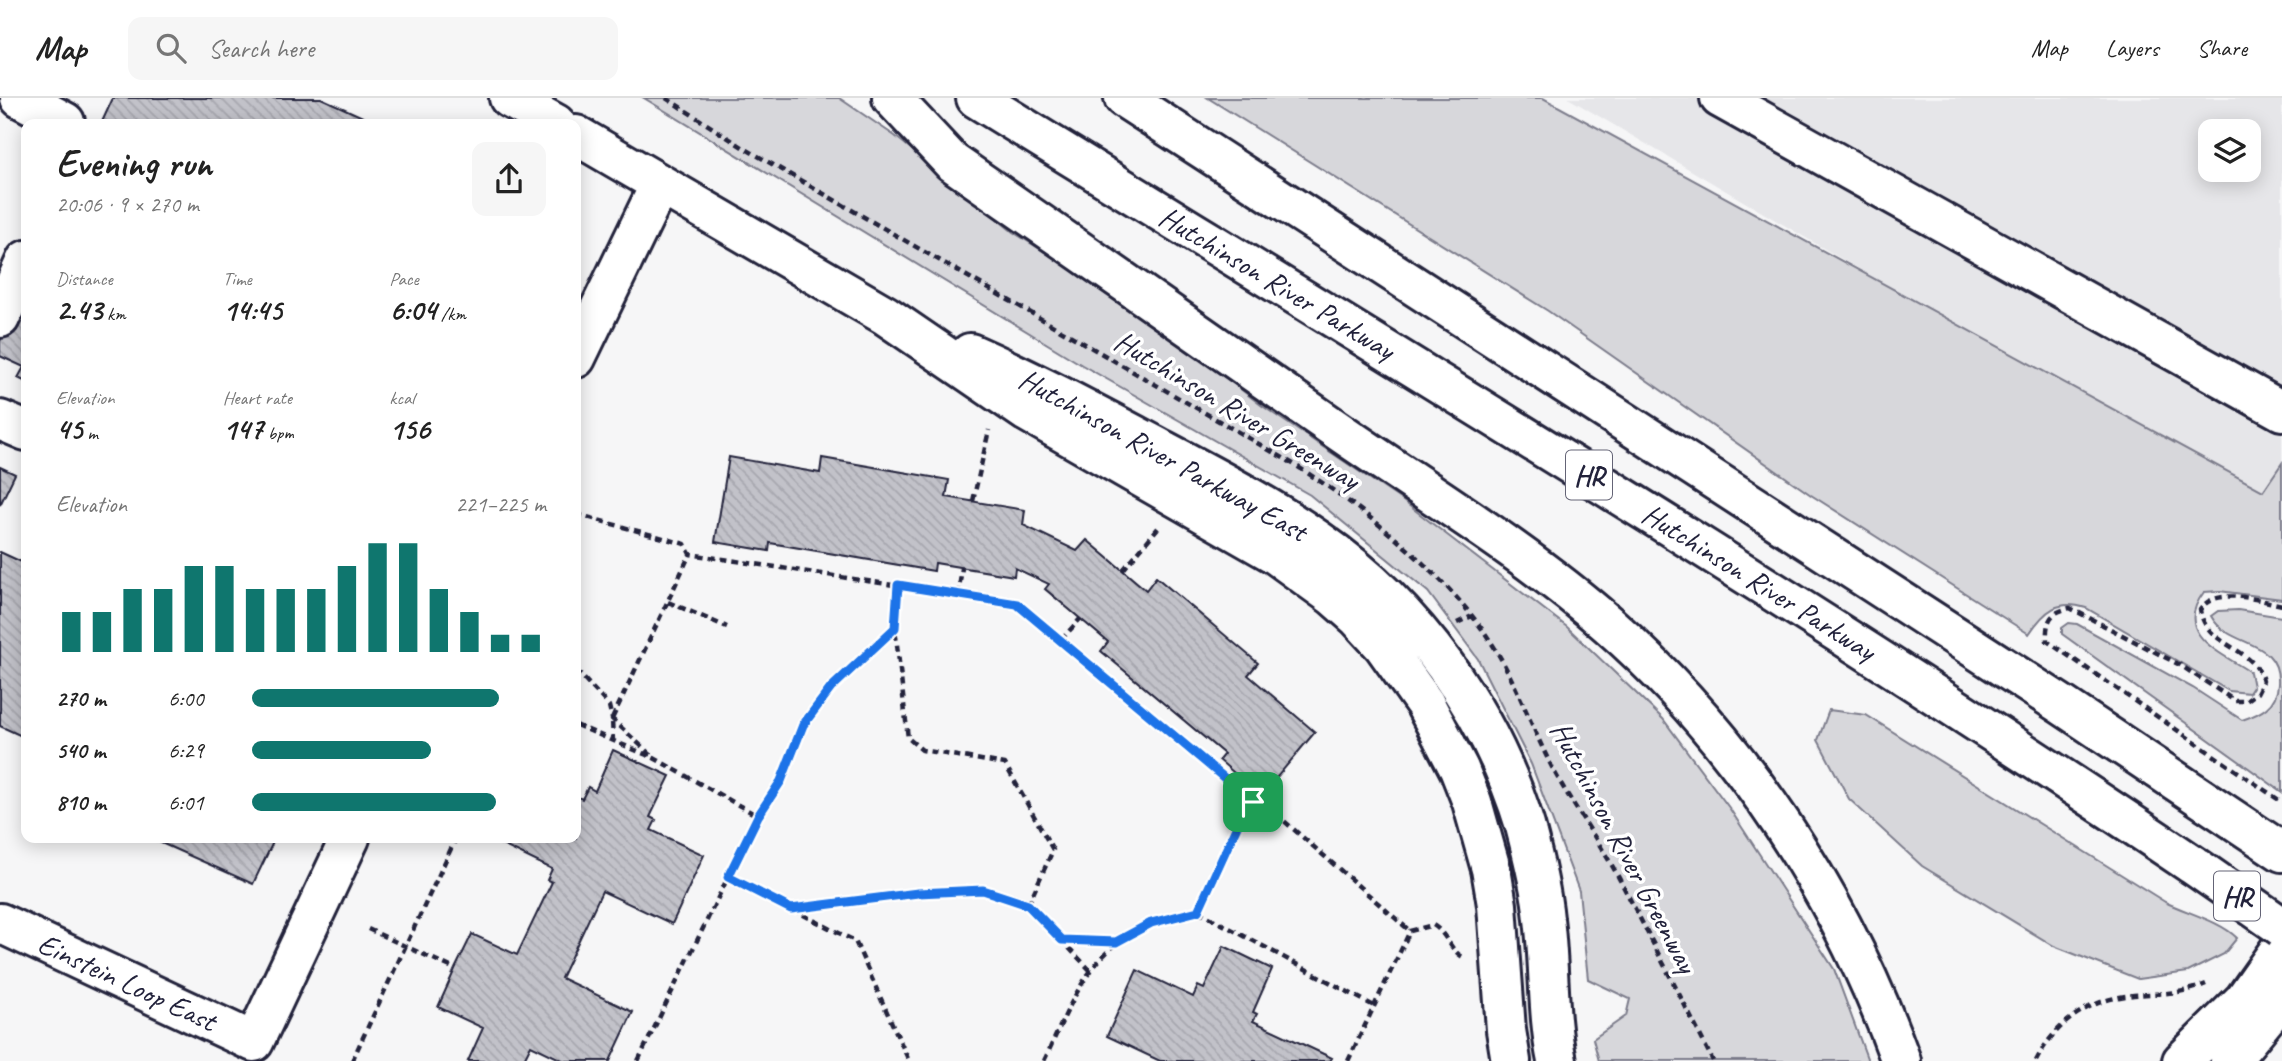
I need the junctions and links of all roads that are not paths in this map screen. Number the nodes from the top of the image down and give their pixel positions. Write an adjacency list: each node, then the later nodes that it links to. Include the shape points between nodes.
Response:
1 (20, 98): 7 (main road)
2 (509, 98): 8 (main road)
3 (892, 98): 26 (main road, via 952,162 1515,552 1629,644 1716,736 1786,834 1857,957)
4 (976, 98): 21 (main road, Hutchinson River Parkway / HR, bridge, via 1751,576 2036,759)
5 (1124, 98): 19 (main road, Hutchinson River Parkway / HR)
6 (1720, 98): 15 (main road)
7 (69, 115)
8 (547, 119)
9 (581, 138): 10 (main road, Hutchinson River Parkway East)
10 (660, 184): 12 (main road, Hutchinson River Parkway East); 14 (main road)
11 (21, 271): 13 (main road)
12 (885, 315): 24 (main road, Hutchinson River Parkway East, via 1027,412 1275,554 1333,596 1383,645 1443,735 1472,802 1491,869); 25 (main road, Hutchinson River Parkway East, via 1035,381 1268,506 1344,559 1395,605 1472,708 1514,796 1544,919)
13 (0, 318)
14 (581, 348)
15 (2282, 411)
16 (0, 420): 17 (main road)
17 (21, 429)
18 (348, 843): 20 (main road, Einstein Loop East, via 254,1042)
19 (2282, 852)
20 (0, 923)
21 (2282, 926)
22 (2282, 946): 27 (main road, via 2244,1000)
23 (2282, 998): 28 (main road)
24 (1511, 1061)
25 (1557, 1061)
26 (1901, 1061)
27 (2182, 1061)
28 (2230, 1061)

